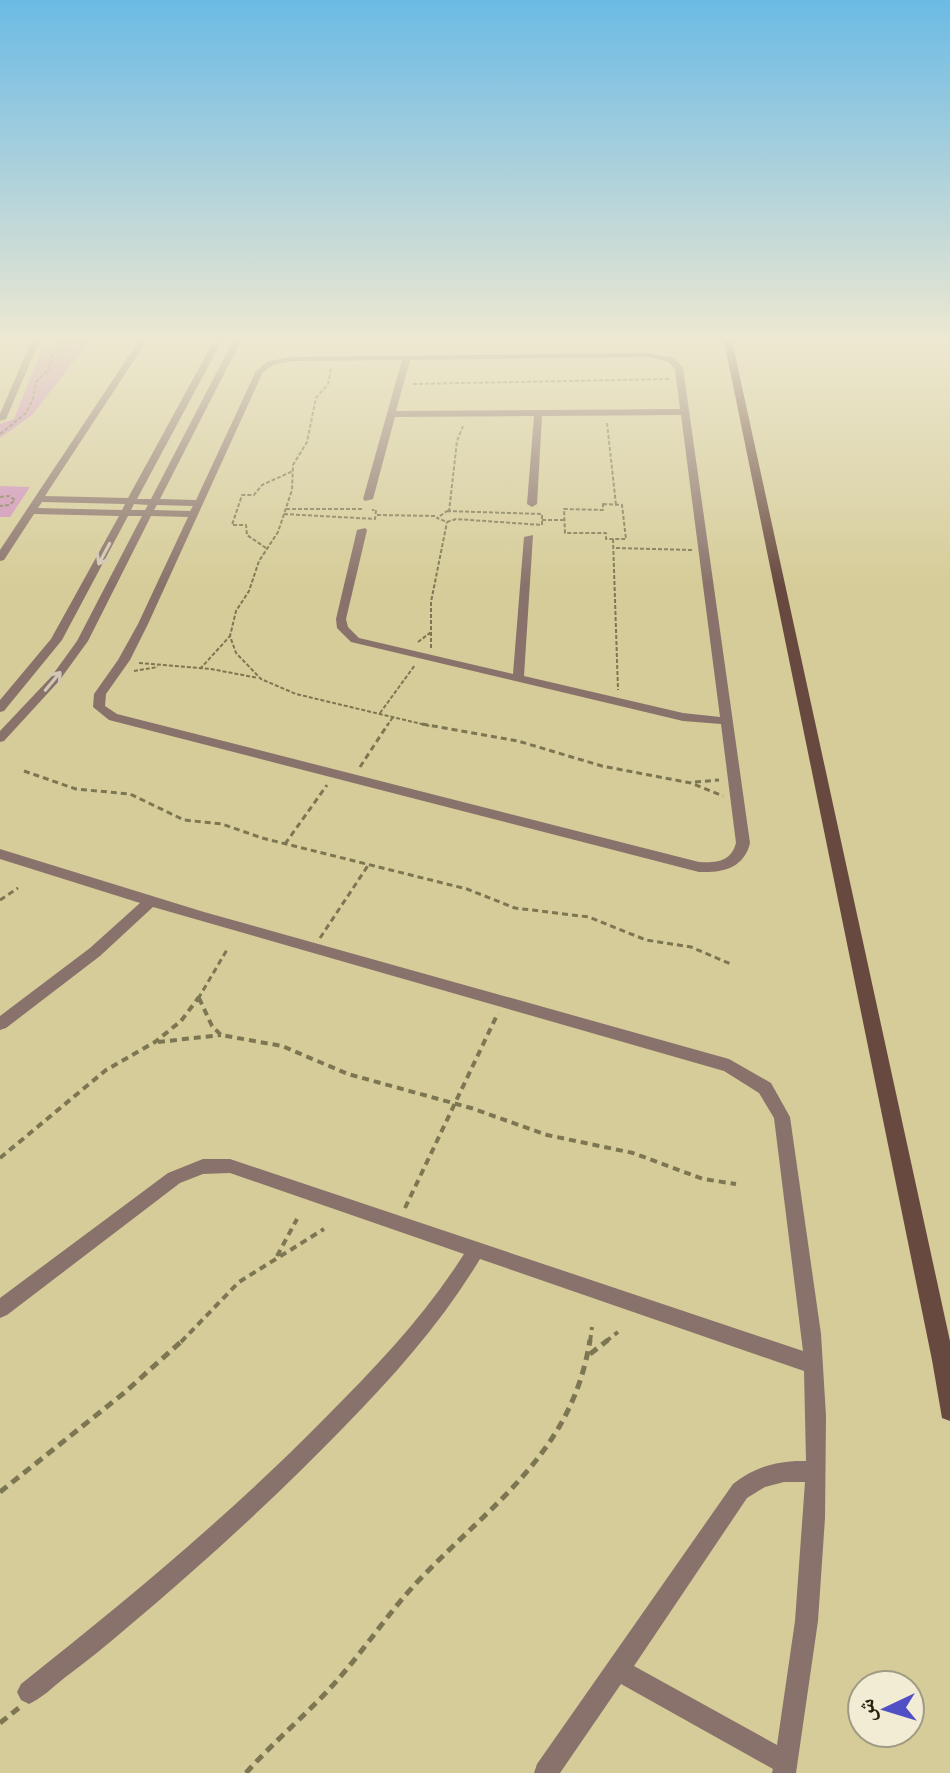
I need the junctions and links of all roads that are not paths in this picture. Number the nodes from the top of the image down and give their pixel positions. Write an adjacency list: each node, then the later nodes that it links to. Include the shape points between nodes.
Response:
1 (91, 420): 9 (street)
2 (176, 420): 11 (street)
3 (196, 420): 13 (street)
4 (239, 420): 14 (street)
5 (389, 420): 10 (street)
6 (538, 420): 12 (street)
7 (686, 420): 22 (street)
8 (742, 420): 30 (main road)
9 (38, 499): 11 (street); 15 (street)
10 (368, 499)
11 (132, 502): 13 (street); 16 (street)
12 (532, 504)
13 (151, 508): 14 (street); 16 (street); 23 (street, one-way to 13, via 71,659)
14 (196, 509): 22 (street, via 124,660 99,698 99,707 107,714 709,868 734,862 742,850)
15 (31, 511): 16 (street); 19 (street)
16 (126, 512): 21 (street, one-way to 21, via 56,640)
17 (362, 530): 20 (street, via 343,628 361,643)
18 (529, 537): 20 (street)
19 (0, 558)
20 (518, 679): 22 (street, via 694,719)
21 (0, 708)
22 (727, 721)
23 (0, 738)
24 (0, 854): 25 (street)
25 (151, 901): 26 (street, via 95,952); 29 (street, via 729,1066 765,1088 782,1117)
26 (0, 1024)
27 (476, 1250): 28 (street, via 243,1168 203,1167 162,1186); 29 (street); 33 (street, via 437,1311 268,1490 160,1587)
28 (0, 1309)
29 (813, 1364): 31 (street)
30 (950, 1410)
31 (814, 1472): 32 (street, via 774,1472 740,1491); 34 (street, via 809,1587)
32 (617, 1669): 34 (street); 35 (street)
33 (29, 1692)
34 (785, 1768)
35 (546, 1773)

